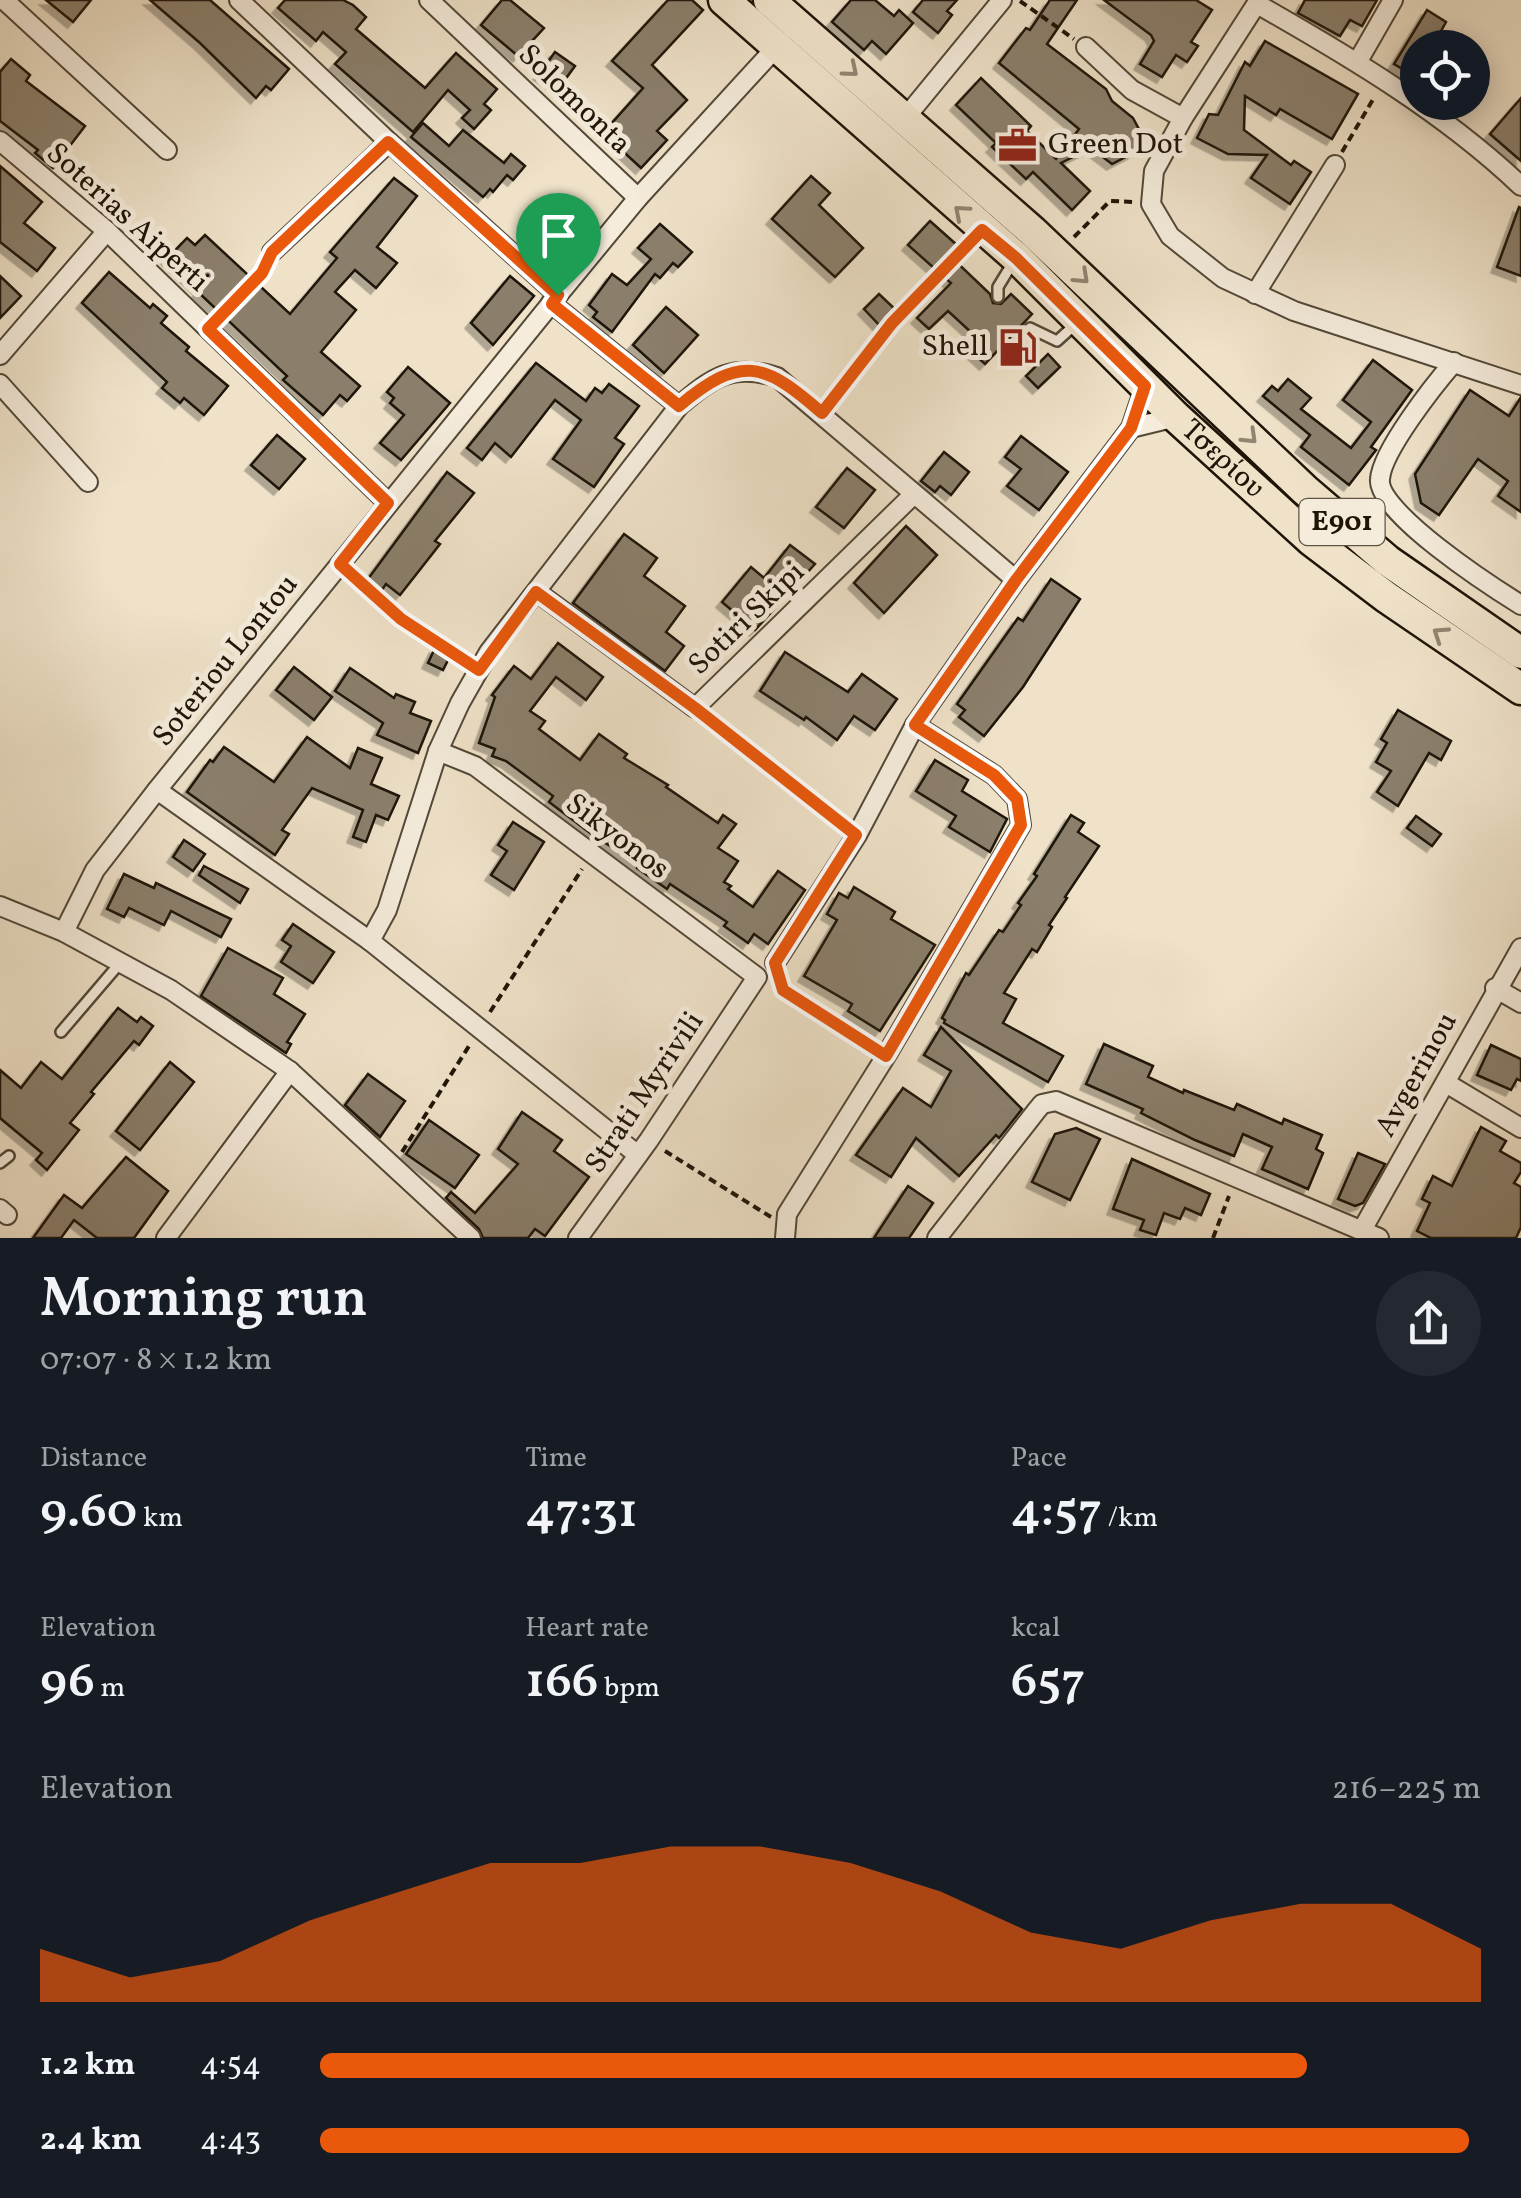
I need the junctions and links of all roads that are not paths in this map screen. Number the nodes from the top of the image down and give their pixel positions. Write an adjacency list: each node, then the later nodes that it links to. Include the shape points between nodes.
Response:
1 (4, 0): 17 (street)
2 (239, 0): 15 (street)
3 (430, 0): 20 (street, Solomonta)
4 (724, 0): 9 (main road, Τσερίου / E901)
5 (770, 0): 9 (main road, Τσερίου / E901)
6 (1002, 0): 12 (street)
7 (1394, 0): 11 (street)
8 (1258, 2): 11 (street); 13 (street)
9 (786, 35): 12 (main road, Τσερίου / E901, one-way to 12); 16 (main road, Τσερίου / E901); 20 (street, Soteriou Lontou)
10 (1086, 47): 13 (street, via 1132,90)
11 (1358, 62): 19 (street, via 1483,150)
12 (906, 117): 16 (street); 43 (main road, Τσερίου / E901, one-way to 43, via 1319,502 1388,561)
13 (1183, 118): 24 (street, via 1154,172 1151,204 1170,236)
14 (0, 141): 21 (street, Soterias Aiperti)
15 (388, 142): 22 (street); 26 (street)
16 (882, 142): 23 (main road, Τσερίου / E901, one-way to 16)
17 (167, 150)
18 (1334, 165): 24 (street)
19 (1521, 186)
20 (638, 198): 26 (street, Soteriou Lontou)
21 (107, 231): 29 (street); 39 (street, Soterias Aiperti)
22 (272, 252)
23 (1016, 258): 25 (lane); 27 (main road, Τσερίου / E901)
24 (1255, 294): 30 (street)
25 (998, 297)
26 (555, 299): 34 (street); 39 (street, Soteriou Lontou)
27 (1079, 321): 28 (lane, via 1056,341); 33 (main road, Τσερίου / E901)
28 (1030, 328)
29 (0, 356)
30 (1454, 362): 32 (street); 42 (street, via 1386,461 1380,493 1479,579)
31 (0, 384): 37 (street)
32 (1521, 385)
33 (1145, 386): 35 (main road, Τσερίου / E901); 36 (street)
34 (679, 406): 38 (street, via 732,371 777,377); 41 (street)
35 (1176, 417): 36 (street); 44 (main road, Τσερίου / E901, one-way to 35, via 1311,540)
36 (1131, 428): 40 (street)
37 (88, 482)
38 (913, 495): 40 (street); 41 (street, Sotiri Skipi, via 695,708)
39 (388, 503): 47 (street, Soteriou Lontou)
40 (1016, 580): 45 (street)
41 (536, 592): 46 (street, via 479,670)
42 (1521, 605)
43 (1521, 652)
44 (1521, 688)
45 (915, 725): 53 (street); 58 (street, via 994,775 1017,799 1021,825)
46 (438, 751): 50 (street, via 387,910); 54 (street, Sikyonos, via 475,766)
47 (157, 790): 49 (street, Soteriou Lontou, via 95,870); 50 (street)
48 (0, 906): 49 (street)
49 (64, 932): 52 (street)
50 (370, 941): 62 (street)
51 (1521, 948): 55 (street, Avgerinou)
52 (120, 963): 57 (lane); 59 (street)
53 (775, 963): 58 (lane, via 783,990)
54 (756, 977): 62 (street, Strati Myrivili)
55 (1496, 988): 56 (street); 60 (street, Avgerinou)
56 (1521, 1003)
57 (61, 1032)
58 (886, 1056): 63 (street, via 787,1214)
59 (290, 1071): 65 (street); 66 (street)
60 (1446, 1083): 61 (street); 64 (street, Avgerinou)
61 (1521, 1128)
62 (643, 1147): 67 (street, Strati Myrivili)
63 (786, 1231)
64 (1370, 1234): 68 (street, via 1067,1103 1048,1102)
65 (166, 1238)
66 (471, 1238)
67 (578, 1238)
68 (937, 1238)

